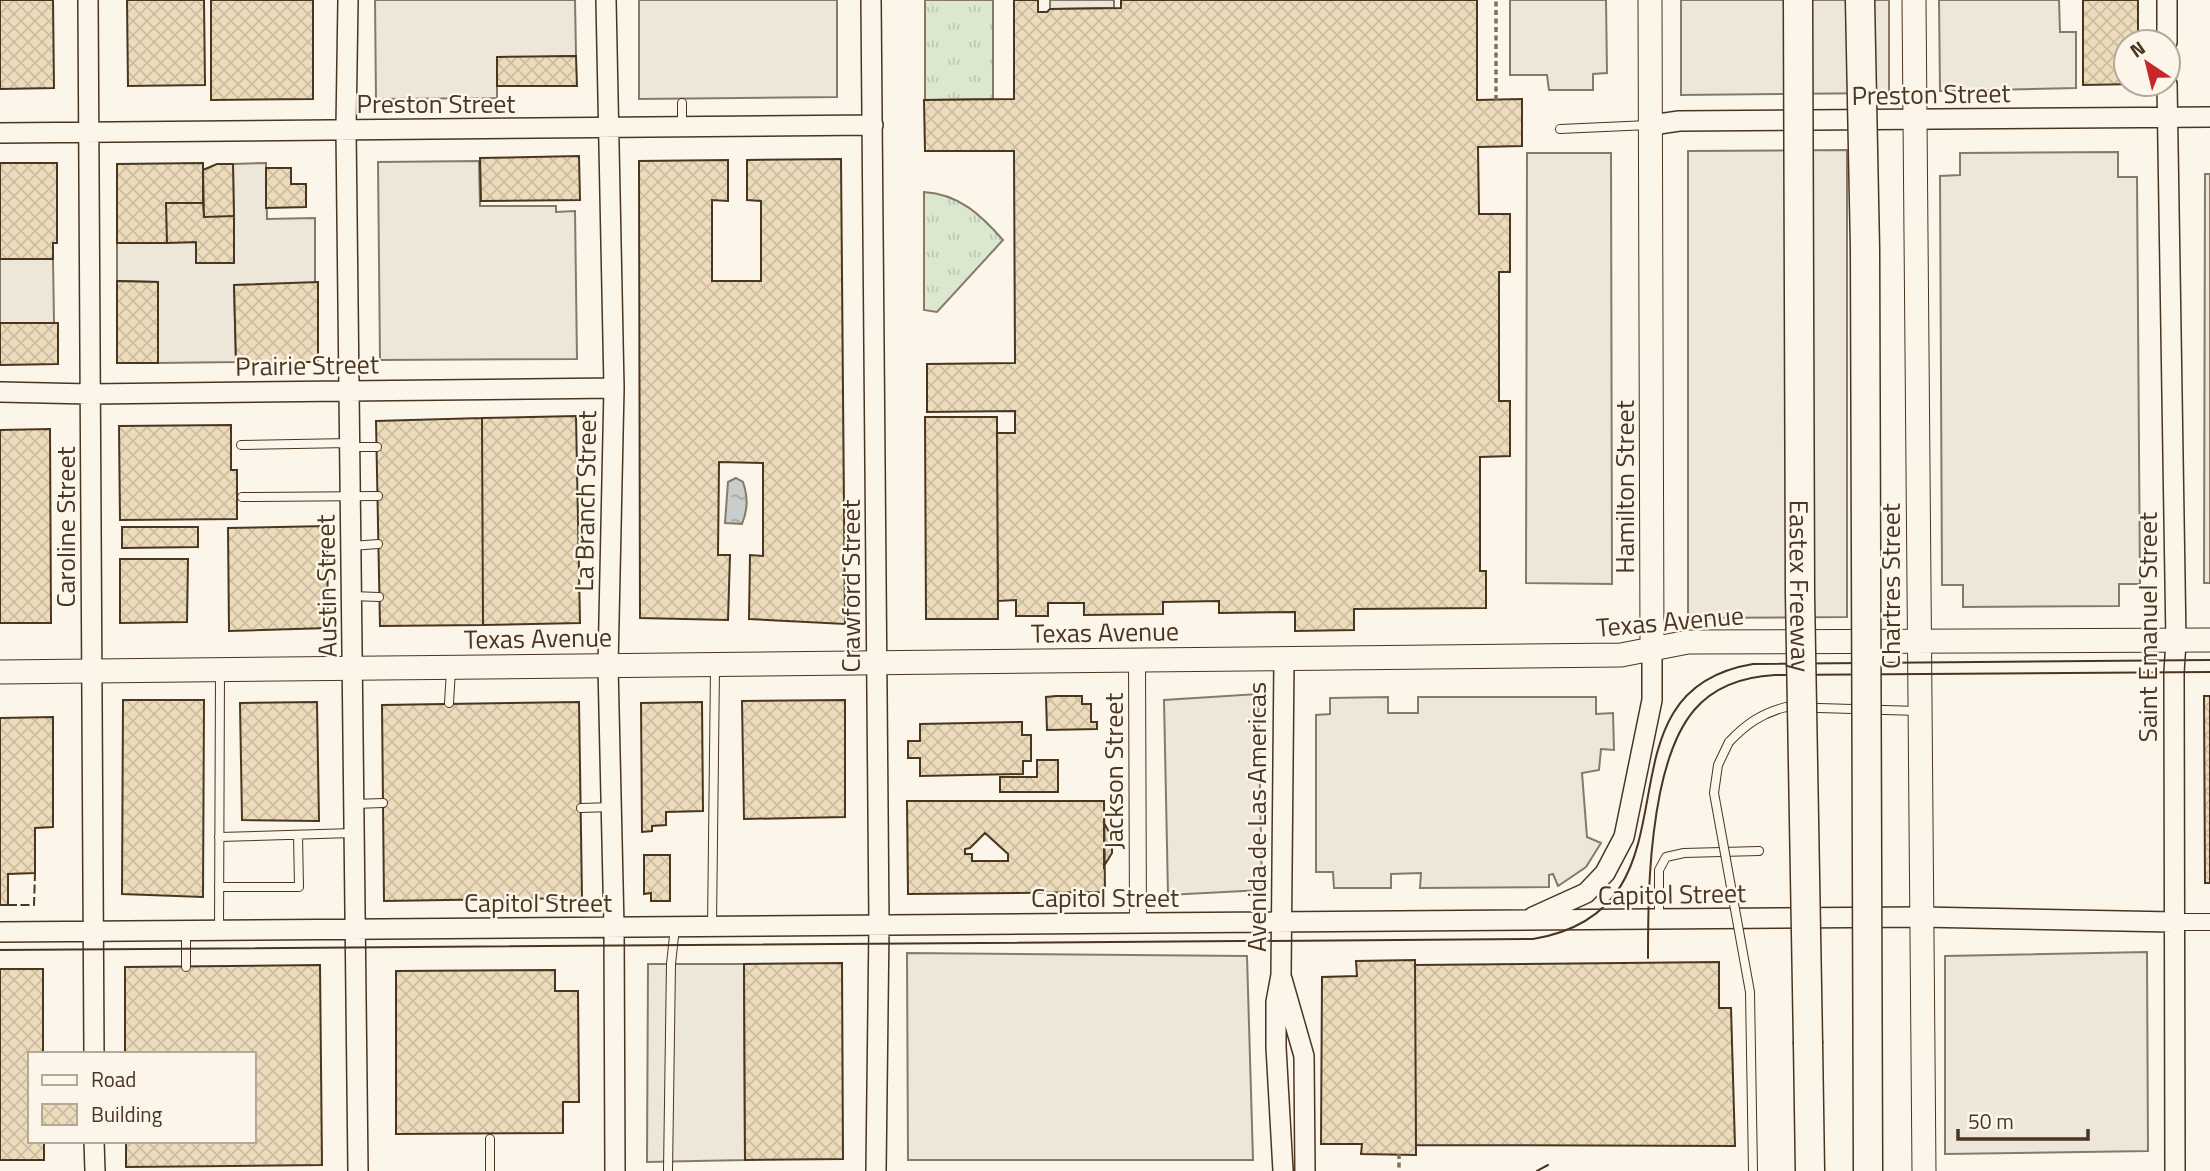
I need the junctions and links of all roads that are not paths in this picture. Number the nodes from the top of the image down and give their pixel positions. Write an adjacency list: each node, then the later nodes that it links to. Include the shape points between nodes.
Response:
1 (88, 0): 23 (street, Caroline Street)
2 (348, 0): 20 (street, Austin Street)
3 (606, 0): 19 (street, La Branch Street)
4 (871, 0): 16 (street, Crawford Street)
5 (1650, 0): 17 (main road, Hamilton Street)
6 (1798, 0): 93 (highway, Eastex Freeway, bridge, via 1800,595)
7 (1860, 0): 94 (highway, bridge)
8 (1914, 0): 15 (main road, Chartres Street)
9 (2167, 0): 10 (street)
10 (2167, 28)
11 (2167, 98): 13 (street, Saint Emanuel Street)
12 (682, 103): 18 (lane)
13 (2167, 117): 14 (street, Preston Street); 15 (street, Preston Street); 40 (street, Saint Emanuel Street)
14 (2210, 117)
15 (1913, 121): 17 (street, Preston Street, via 1678,121); 39 (main road, Chartres Street)
16 (873, 125): 18 (street, Preston Street); 44 (street, Crawford Street)
17 (1652, 125): 21 (lane); 41 (main road, Hamilton Street)
18 (682, 127): 19 (street, Preston Street)
19 (609, 128): 20 (street, Preston Street); 24 (street, La Branch Street)
20 (346, 129): 23 (street, Preston Street); 25 (street, Austin Street)
21 (1560, 129)
22 (0, 133): 23 (street, Preston Street)
23 (89, 134): 27 (street, Caroline Street)
24 (614, 388): 25 (street, Prairie Street); 46 (street, La Branch Street)
25 (350, 391): 27 (street, Prairie Street); 29 (street, Austin Street)
26 (0, 392): 27 (street, Prairie Street)
27 (90, 394): 50 (street, Caroline Street)
28 (241, 445): 29 (lane)
29 (351, 445): 30 (lane); 33 (street, Austin Street)
30 (377, 447)
31 (378, 496): 33 (lane)
32 (242, 497): 33 (lane)
33 (351, 498): 35 (street, Austin Street)
34 (378, 544): 35 (lane)
35 (352, 545): 36 (street, Austin Street)
36 (352, 596): 37 (lane); 48 (street, Austin Street)
37 (379, 597)
38 (2210, 640): 40 (main road, Texas Avenue)
39 (1918, 641): 40 (main road, Texas Avenue); 41 (main road, Texas Avenue, via 1688,642); 53 (main road, Chartres Street)
40 (2176, 642): 67 (street, Saint Emanuel Street)
41 (1652, 649): 42 (main road, Texas Avenue, via 1621,655); 65 (street, Hamilton Street, via 1652,700 1624,837 1605,873 1586,893)
42 (1284, 659): 43 (main road, Texas Avenue); 66 (street, Avenida de Las Americas)
43 (1137, 660): 44 (main road, Texas Avenue); 69 (street, Jackson Street)
44 (876, 663): 45 (main road, Texas Avenue); 70 (street, Crawford Street)
45 (715, 665): 46 (main road, Texas Avenue); 71 (lane)
46 (608, 666): 47 (main road, Texas Avenue); 56 (street, La Branch Street)
47 (451, 667): 48 (main road, Texas Avenue); 52 (lane)
48 (353, 668): 49 (main road, Texas Avenue); 55 (street, Austin Street)
49 (220, 670): 50 (main road, Texas Avenue); 60 (lane)
50 (92, 671): 51 (main road, Texas Avenue); 77 (street, Caroline Street)
51 (0, 672)
52 (449, 704)
53 (1918, 711): 63 (main road, Chartres Street); 92 (lane, bridge, via 1786,707 1767,712 1729,742 1718,765 1714,793 1751,992)
54 (383, 803): 55 (lane)
55 (354, 804): 58 (street, Austin Street)
56 (612, 807): 57 (lane); 72 (street, La Branch Street)
57 (581, 808)
58 (354, 833): 59 (lane); 74 (street, Austin Street)
59 (298, 835): 60 (lane); 62 (lane, via 299,887)
60 (219, 837): 62 (lane)
61 (1759, 852): 64 (lane, via 1665,857 1659,870)
62 (219, 887): 76 (lane)
63 (1921, 917): 64 (street, Capitol Street); 67 (street, Capitol Street); 95 (main road, Chartres Street)
64 (1659, 919): 65 (street, Capitol Street)
65 (1525, 920): 66 (street, Capitol Street)
66 (1282, 922): 69 (street, Capitol Street); 80 (street, Avenida de Las Americas)
67 (2173, 922): 68 (street, Capitol Street); 96 (street, Saint Emanuel Street)
68 (2210, 922)
69 (1138, 923): 70 (street, Capitol Street)
70 (879, 925): 71 (street, Capitol Street); 89 (street, Crawford Street)
71 (712, 926): 73 (street, Capitol Street)
72 (614, 927): 73 (street, Capitol Street); 74 (street, Capitol Street); 87 (street, La Branch Street)
73 (674, 927): 88 (lane)
74 (355, 929): 76 (street, Capitol Street); 85 (street, Austin Street)
75 (187, 930): 76 (street, Capitol Street); 77 (street, Capitol Street); 79 (lane)
76 (219, 930)
77 (93, 931): 78 (street, Capitol Street); 81 (street, Caroline Street)
78 (0, 932)
79 (186, 967)
80 (1281, 975): 90 (street, Avenida de Las Americas, via 1276,1047); 91 (street, Avenida de Las Americas, via 1304,1056)
81 (94, 1052)
82 (489, 1139): 86 (lane)
83 (94, 1143): 84 (street)
84 (95, 1171)
85 (359, 1171)
86 (490, 1171)
87 (615, 1171)
88 (668, 1171)
89 (876, 1171)
90 (1283, 1171)
91 (1305, 1171)
92 (1753, 1171)
93 (1810, 1171)
94 (1868, 1171)
95 (1924, 1171)
96 (2175, 1171)

